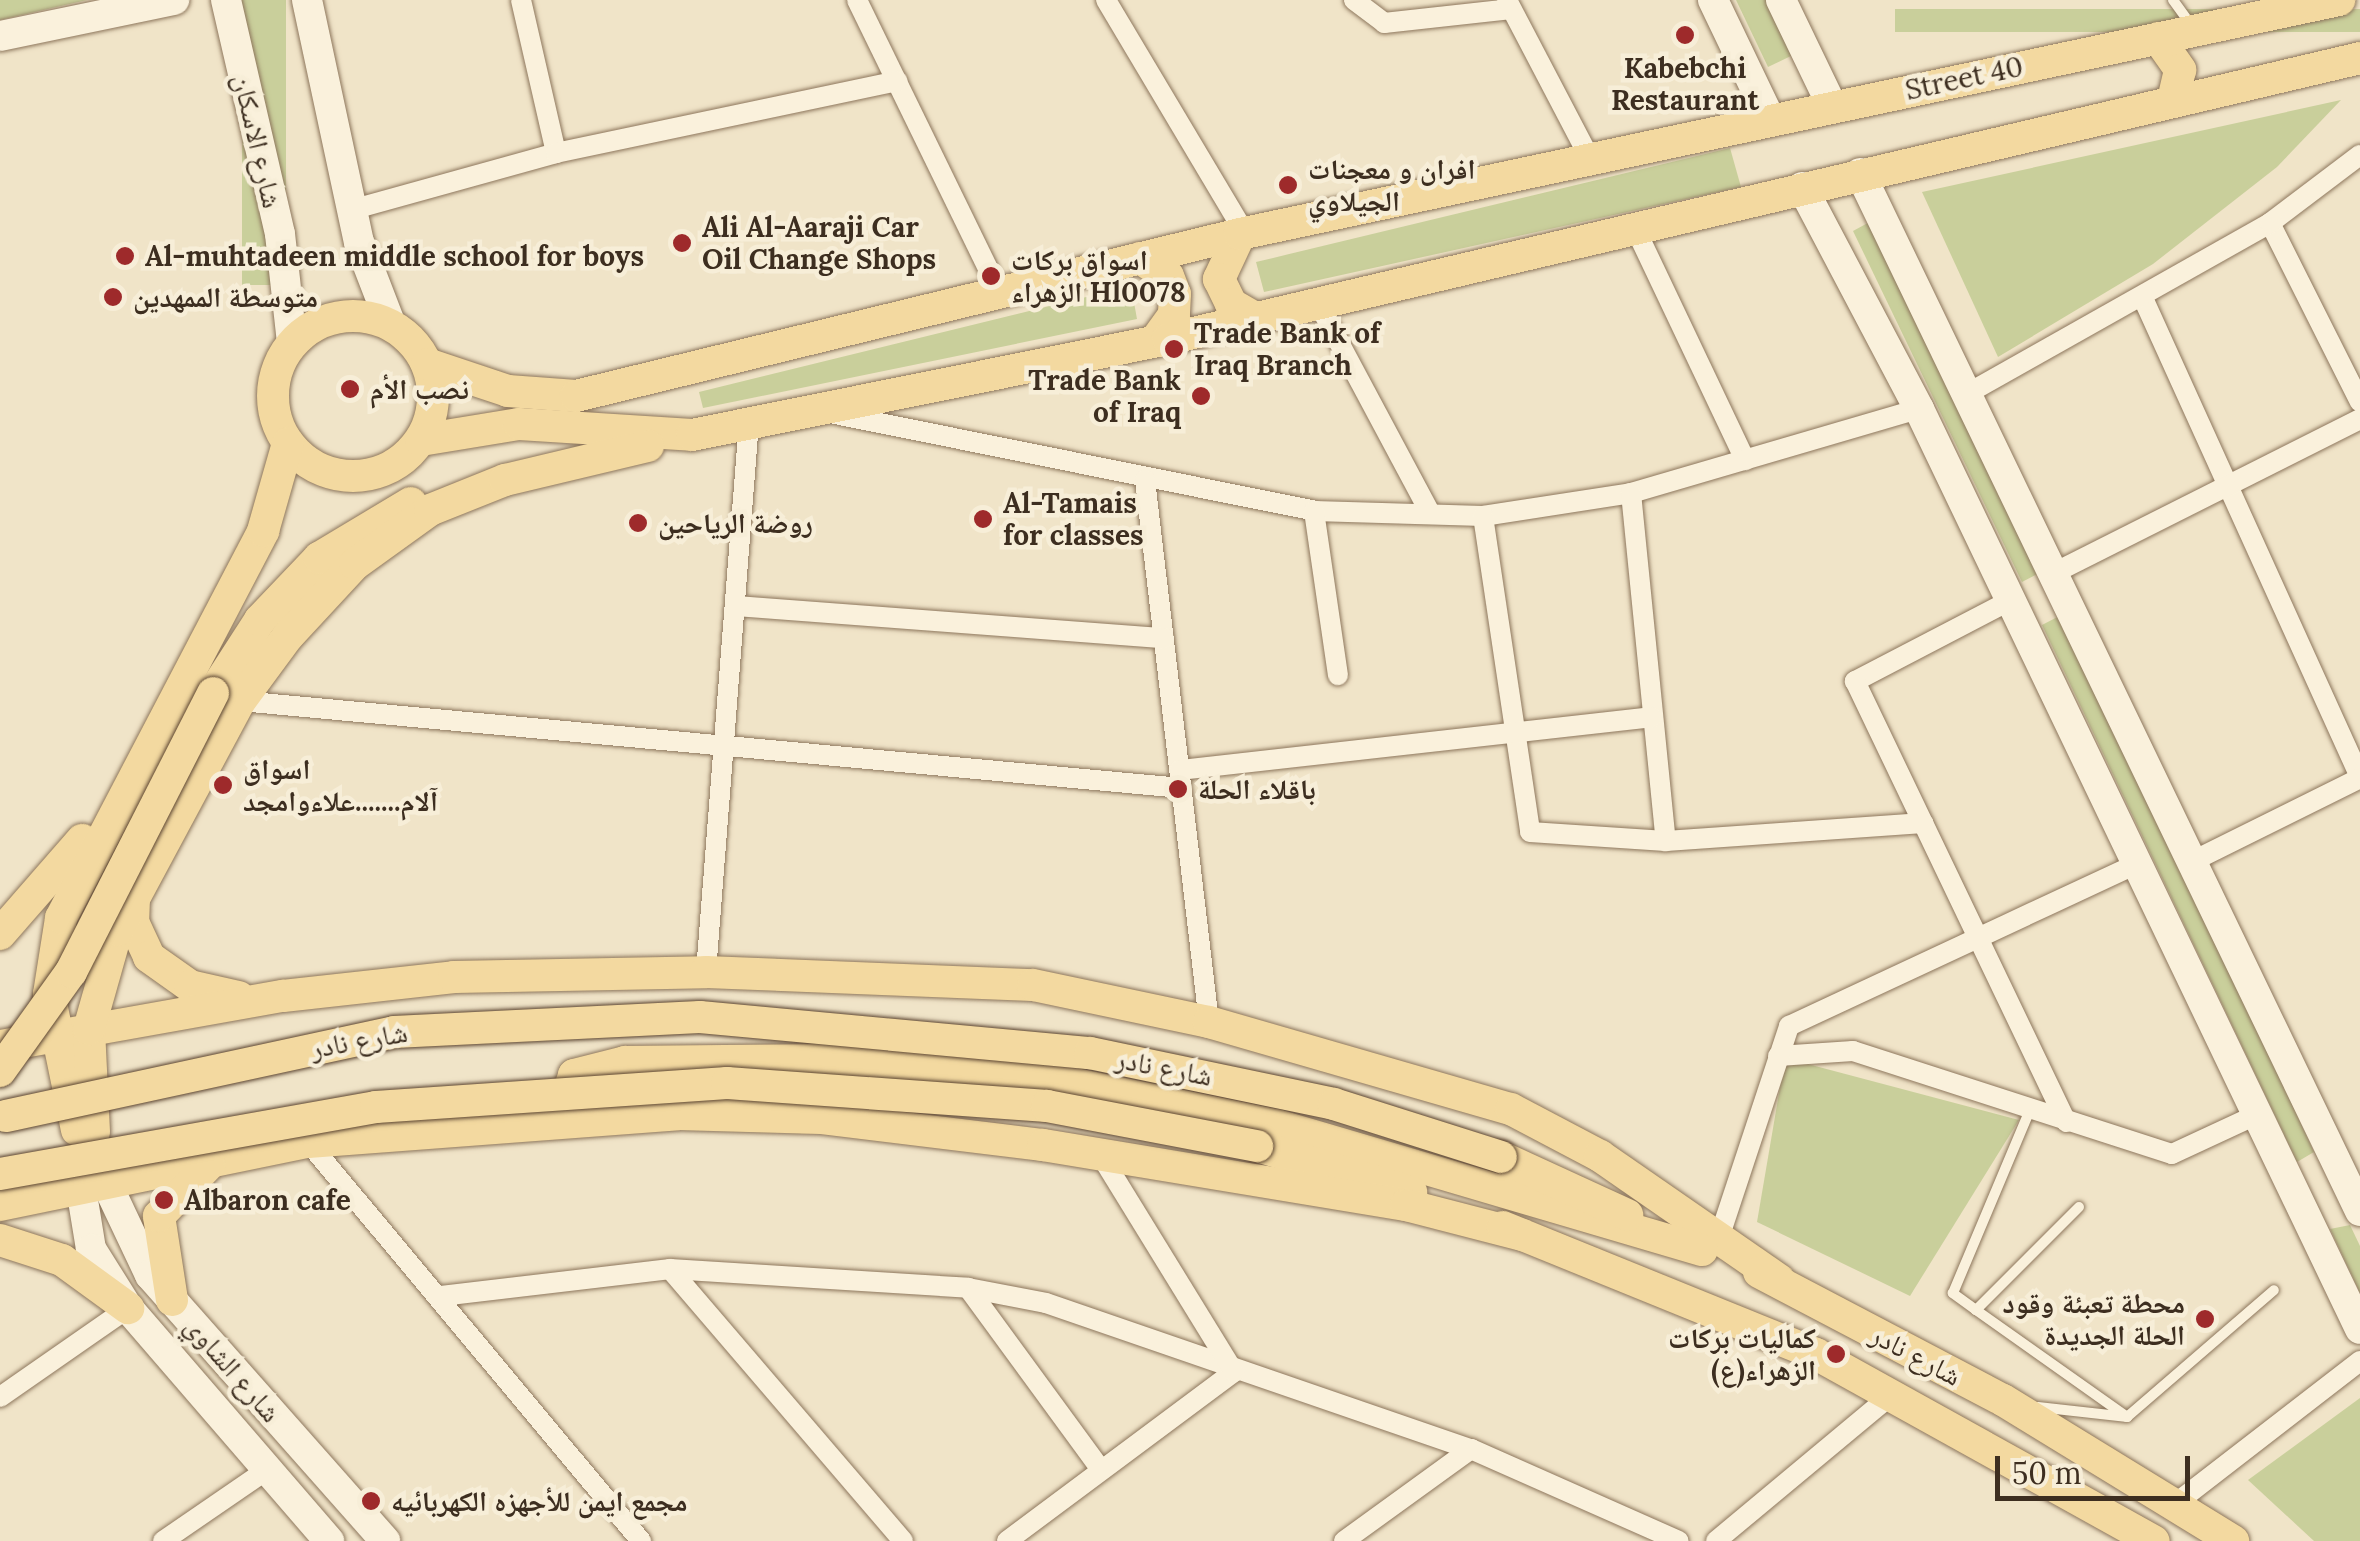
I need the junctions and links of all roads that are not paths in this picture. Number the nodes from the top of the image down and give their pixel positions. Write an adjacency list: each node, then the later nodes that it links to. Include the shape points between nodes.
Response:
1 (174, 0): 15 (street)
2 (226, 0): 38 (street, شارع الاسكان, via 280,234)
3 (308, 0): 27 (street)
4 (520, 0): 22 (street)
5 (858, 0): 18 (street)
6 (1106, 0): 30 (street)
7 (1354, 0): 12 (street, via 1384,24)
8 (1713, 0): 21 (street)
9 (1781, 0): 20 (street)
10 (2173, 0): 14 (lane)
11 (2339, 0): 13 (main road, Street 40)
12 (1509, 4): 24 (street)
13 (2271, 6): 14 (main road, Street 40)
14 (2195, 30): 16 (main road, Street 40)
15 (0, 36)
16 (2158, 38): 19 (main road, via 2180,70); 20 (main road, Street 40)
17 (2360, 58): 19 (main road)
18 (898, 82): 22 (street); 32 (street)
19 (2173, 100): 25 (main road)
20 (1832, 106): 21 (main road, Street 40)
21 (1770, 119): 24 (main road, Street 40)
22 (556, 154): 27 (street)
23 (2360, 155): 28 (street)
24 (1589, 156): 30 (main road, Street 40)
25 (1860, 173): 26 (main road); 40 (street)
26 (1802, 187): 29 (main road); 42 (street)
27 (351, 210): 36 (street)
28 (2270, 223): 33 (street); 41 (street)
29 (1635, 228): 34 (main road); 49 (street)
30 (1243, 233): 31 (main road, Street 40); 35 (main road, via 1222,260 1221,288)
31 (1140, 258): 32 (main road, Street 40); 37 (main road, via 1168,276 1175,294 1174,315)
32 (998, 289): 39 (main road, Street 40, via 576,396 508,391)
33 (2142, 296): 40 (street); 51 (street)
34 (1318, 303): 35 (main road); 54 (street)
35 (1255, 318): 37 (main road)
36 (391, 325): 38 (main road, via 338,316); 39 (main road)
37 (1155, 341): 43 (main road)
38 (292, 343): 48 (main road, via 273,392)
39 (427, 364): 47 (main road, via 432,403)
40 (1966, 395): 56 (street)
41 (2360, 402)
42 (1919, 409): 49 (street); 58 (street)
43 (817, 410): 45 (main road); 50 (street)
44 (2360, 419): 51 (street)
45 (748, 422): 46 (main road); 57 (street)
46 (692, 435): 47 (main road, via 519,424); 61 (main road, via 417,501 352,530 269,610)
47 (421, 440): 48 (main road, via 392,466 355,477 329,474)
48 (288, 443): 67 (main road, via 263,531)
49 (1746, 460): 52 (street)
50 (1145, 480): 53 (street); 59 (street)
51 (2228, 486): 56 (street); 65 (street)
52 (1631, 493): 55 (street); 62 (street)
53 (1314, 511): 54 (street); 60 (street)
54 (1430, 512): 55 (street)
55 (1483, 516): 63 (street)
56 (2058, 588): 58 (street); 70 (street)
57 (736, 606): 59 (street); 64 (street)
58 (2016, 614): 68 (street, via 1855,682); 71 (street)
59 (1164, 638): 66 (street)
60 (1338, 675)
61 (227, 697): 64 (street); 72 (main road); 82 (main road, bridge, via 71,972)
62 (1652, 717): 63 (street); 69 (street)
63 (1509, 728): 66 (street); 69 (street, via 1530,832)
64 (726, 752): 66 (street); 75 (street)
65 (2360, 778): 70 (street)
66 (1180, 779): 77 (street)
67 (114, 802): 73 (main road); 80 (main road, via 50,952)
68 (1923, 823): 69 (street); 74 (street)
69 (1666, 841)
70 (2191, 862): 90 (street)
71 (2134, 865): 74 (street); 84 (street)
72 (138, 886): 76 (main road, via 138,942 164,971 220,995); 78 (main road)
73 (0, 934)
74 (1979, 937): 81 (street, via 1789,1026); 87 (street)
75 (706, 972): 76 (main road, via 454,977); 77 (main road, via 1033,986)
76 (283, 996): 78 (main road)
77 (1209, 1022): 102 (main road, via 1510,1109 1600,1156)
78 (89, 1029): 80 (main road); 88 (main road)
79 (0, 1046): 80 (main road)
80 (56, 1046): 88 (main road)
81 (1778, 1056): 83 (street, via 1853,1051); 102 (street)
82 (0, 1071)
83 (2030, 1110): 87 (street); 109 (lane, via 1953,1294)
84 (2258, 1114): 87 (street, via 2172,1154); 93 (street)
85 (608, 1115): 89 (main road); 92 (main road, via 822,1118); 102 (main road, via 573,1106 574,1075 625,1062 825,1060 1065,1082 1277,1125)
86 (0, 1117): 102 (main road, شارع نادر, bridge, via 394,1032 700,1017 1090,1052 1334,1104 1501,1157)
87 (2066, 1122)
88 (87, 1134): 95 (main road)
89 (308, 1142): 91 (main road); 106 (street)
90 (2330, 1150): 93 (street, via 2310,1169); 98 (street)
91 (248, 1151): 95 (main road); 107 (main road, via 188,1177 158,1216)
92 (1100, 1154): 99 (main road, via 1406,1205); 112 (street)
93 (2283, 1169): 100 (street)
94 (0, 1174): 99 (main road, شارع نادر, bridge, via 376,1107 727,1083 1047,1106 1257,1146)
95 (97, 1181): 96 (main road); 107 (street, شارع الشاوي, via 129,1246); 108 (street, شارع الشاوي, via 90,1249)
96 (0, 1205)
97 (2078, 1207): 109 (lane)
98 (2360, 1210): 100 (street, via 2333,1214)
99 (1522, 1234): 113 (main road, شارع نادر, via 1728,1313)
100 (2315, 1237): 110 (street)
101 (0, 1240): 108 (main road, via 62,1260)
102 (1712, 1247): 115 (main road, شارع نادر)
103 (670, 1269): 104 (street); 106 (street); 125 (street)
104 (968, 1288): 112 (street, via 1046,1303); 119 (street)
105 (2274, 1290): 116 (lane)
106 (441, 1296): 124 (street)
107 (172, 1300): 123 (street, شارع الشاوي)
108 (128, 1308): 114 (street); 118 (street, شارع الشاوي)
109 (1976, 1310): 116 (lane)
110 (2360, 1329)
111 (2360, 1361): 120 (street)
112 (1234, 1372): 117 (street); 119 (street)
113 (1895, 1392): 129 (street); 130 (main road, شارع نادر)
114 (0, 1396)
115 (2002, 1400): 116 (lane); 120 (main road, شارع نادر)
116 (2127, 1416)
117 (1471, 1449): 127 (street); 128 (street)
118 (268, 1469): 121 (street); 122 (street, شارع الشاوي)
119 (1100, 1470): 126 (street)
120 (2175, 1504): 131 (main road, شارع نادر)
121 (163, 1541)
122 (329, 1541)
123 (385, 1541)
124 (641, 1541)
125 (903, 1541)
126 (1006, 1541)
127 (1344, 1541)
128 (1679, 1541)
129 (1716, 1541)
130 (2154, 1541)
131 (2232, 1541)

